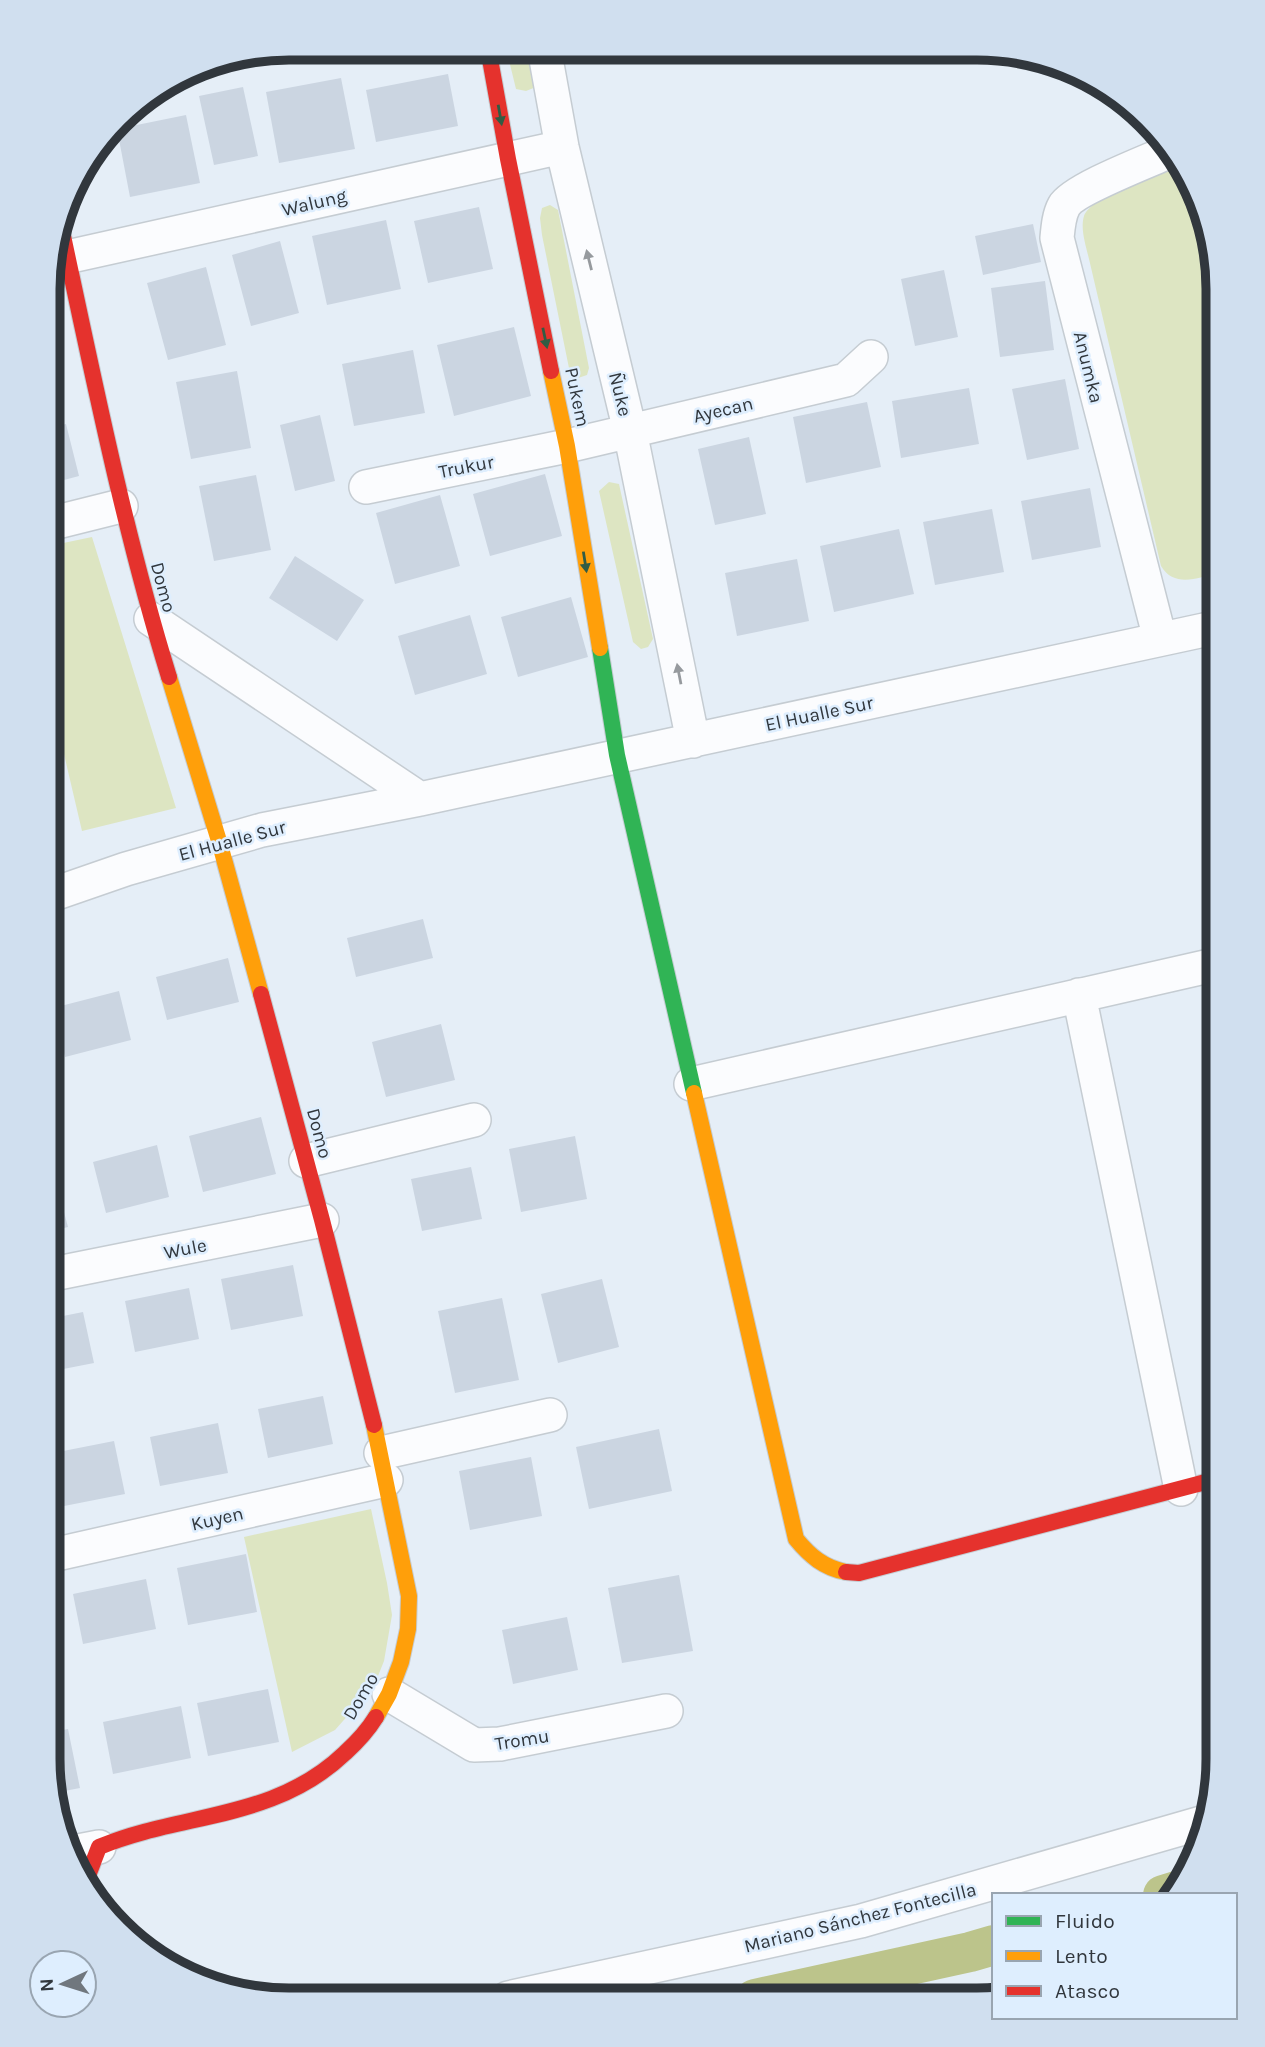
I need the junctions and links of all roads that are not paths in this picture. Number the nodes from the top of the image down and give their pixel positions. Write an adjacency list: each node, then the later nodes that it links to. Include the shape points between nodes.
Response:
1 (490, 60): 5 (street, Pukem, one-way to 5)
2 (546, 60): 3 (street, Ñuke)
3 (562, 147): 5 (street, Walung); 9 (street, Ñuke, one-way to 3)
4 (1162, 155): 16 (street, Anumka, via 1065,204 1057,238)
5 (508, 159): 7 (street, Walung); 10 (street, Pukem, one-way to 10)
6 (64, 243): 7 (street, Domo)
7 (67, 257): 12 (street, Domo)
8 (871, 357): 9 (street, Ayecan, via 846,380)
9 (630, 431): 10 (street, Ayecan); 17 (street, Ñuke, one-way to 9)
10 (567, 446): 11 (street, Trukur); 18 (street, Pukem, one-way to 18)
11 (366, 487)
12 (121, 506): 13 (street); 14 (street, Domo)
13 (60, 521)
14 (151, 619): 19 (street); 20 (street, Domo)
15 (1206, 630): 16 (street, El Hualle Sur)
16 (1160, 639): 17 (street, El Hualle Sur)
17 (693, 741): 18 (street, El Hualle Sur)
18 (617, 755): 19 (street, El Hualle Sur); 24 (street, Pukem)
19 (420, 799): 20 (street, El Hualle Sur)
20 (219, 841): 21 (street, El Hualle Sur); 26 (street, Domo)
21 (60, 892)
22 (1206, 967): 23 (street)
23 (1079, 995): 24 (street); 32 (street)
24 (691, 1083): 32 (street, Pukem, via 796,1539 820,1565 859,1573)
25 (474, 1120): 26 (street)
26 (306, 1160): 27 (street, Domo)
27 (322, 1220): 28 (street, Wule); 30 (street, Domo)
28 (60, 1273)
29 (550, 1415): 30 (street, Kuyen)
30 (383, 1466): 33 (street, Kuyen); 34 (street, Domo, via 409,1596 408,1629)
31 (1205, 1482): 32 (street, Pukem)
32 (1181, 1489)
33 (60, 1553)
34 (389, 1694): 35 (street, Tromu, via 474,1745 500,1744); 37 (street, Domo, via 355,1744 306,1784 218,1816)
35 (666, 1711)
36 (1195, 1825): 39 (street, Mariano Sánchez Fontecilla, via 861,1921)
37 (83, 1850): 38 (street, Domo, via 92,1862)
38 (89, 1871)
39 (554, 1988)

